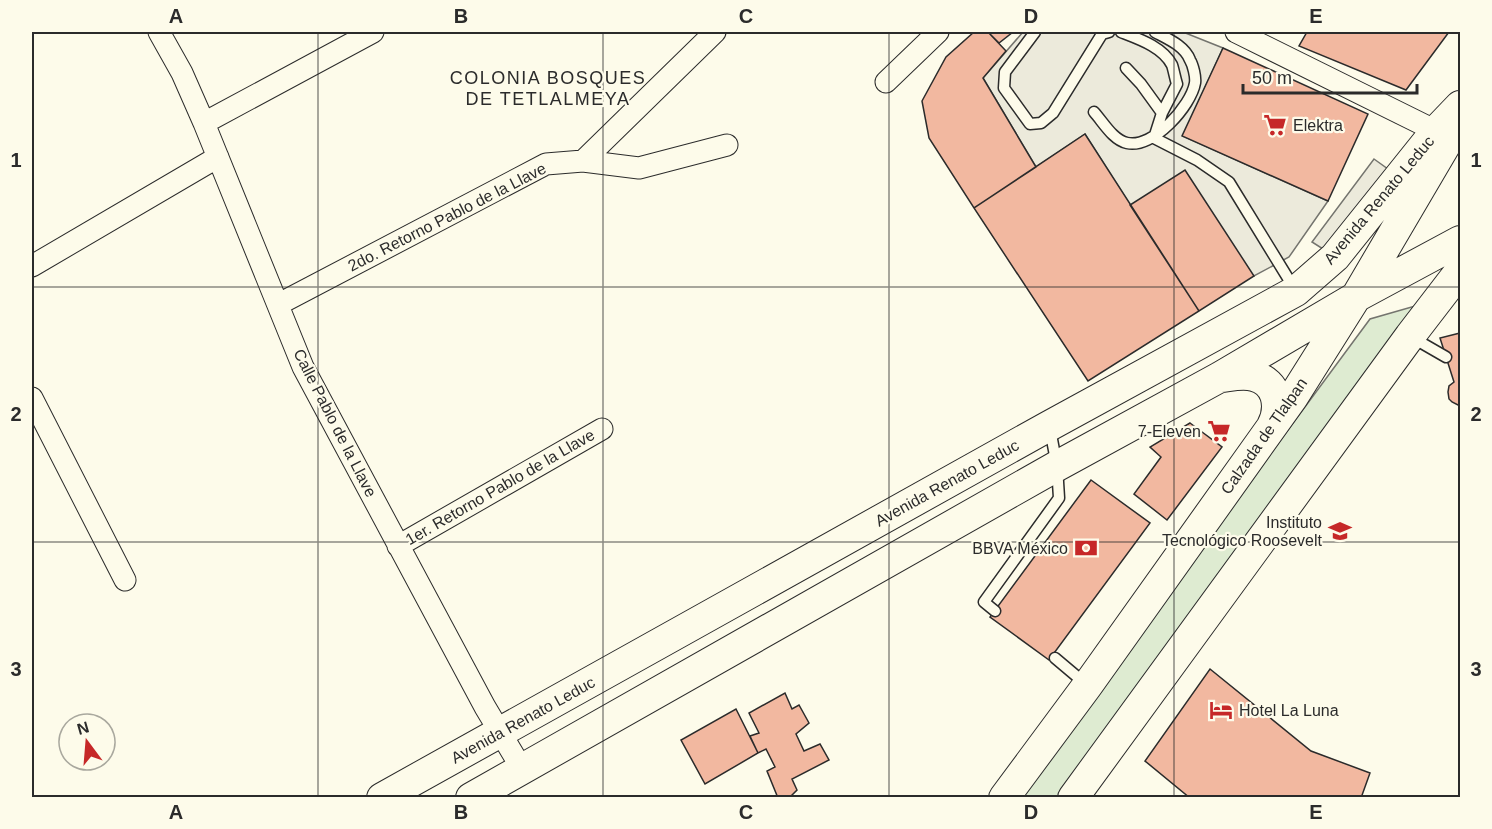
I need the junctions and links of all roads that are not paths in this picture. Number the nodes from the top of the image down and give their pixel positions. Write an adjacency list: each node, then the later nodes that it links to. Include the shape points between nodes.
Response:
1 (159, 32): 15 (street, Calle Pablo de la Llave)
2 (373, 32): 15 (street)
3 (715, 32): 20 (street)
4 (938, 32): 11 (street)
5 (1035, 32): 6 (lane, via 1005,72 1004,88 1030,124 1041,123 1053,113)
6 (1105, 32)
7 (1121, 32): 14 (lane, via 1165,55 1172,66 1177,84)
8 (1155, 32): 17 (lane, via 1177,44 1190,59 1196,82 1182,109)
9 (1236, 32): 16 (street)
10 (1126, 68): 14 (lane)
11 (886, 82)
12 (1461, 106): 16 (street, Avenida Renato Leduc)
13 (1094, 112): 17 (lane, via 1115,136 1128,143)
14 (1162, 113): 17 (lane)
15 (204, 123): 19 (street, Calle Pablo de la Llave)
16 (1448, 125): 24 (street, Avenida Renato Leduc, via 1335,257); 25 (street, Calzada de Tlalpan)
17 (1154, 138): 24 (lane, via 1229,182)
18 (727, 145): 20 (street, 2do. Retorno Pablo de la Llave, via 639,168)
19 (218, 158): 22 (street); 26 (street, Calle Pablo de la Llave)
20 (583, 161): 26 (street, 2do. Retorno Pablo de la Llave, via 546,164)
21 (1461, 241): 25 (street)
22 (32, 266)
23 (1461, 271): 27 (street)
24 (1296, 291): 31 (street, Avenida Renato Leduc)
25 (1356, 297): 29 (street); 32 (street, Calzada de Tlalpan)
26 (279, 304): 35 (street, Calle Pablo de la Llave, via 303,367)
27 (1410, 336): 28 (lane); 45 (street)
28 (1446, 357)
29 (1220, 377): 32 (street, via 1246,374 1266,382 1278,401); 34 (street)
30 (32, 398): 36 (street)
31 (1049, 426): 34 (lane); 40 (street, Avenida Renato Leduc)
32 (1272, 426): 39 (street, Calzada de Tlalpan)
33 (602, 429): 35 (street, 1er. Retorno Pablo de la Llave)
34 (1057, 466): 37 (lane, via 1059,498 984,602); 41 (street)
35 (398, 546): 40 (street, Calle Pablo de la Llave)
36 (125, 580)
37 (995, 611)
38 (1055, 658): 39 (lane)
39 (1087, 686): 44 (street, Calzada de Tlalpan)
40 (500, 733): 41 (street, Calle Pablo de la Llave); 42 (street, Avenida Renato Leduc)
41 (522, 768): 43 (street)
42 (382, 798)
43 (471, 798)
44 (1004, 798)
45 (1073, 798)

